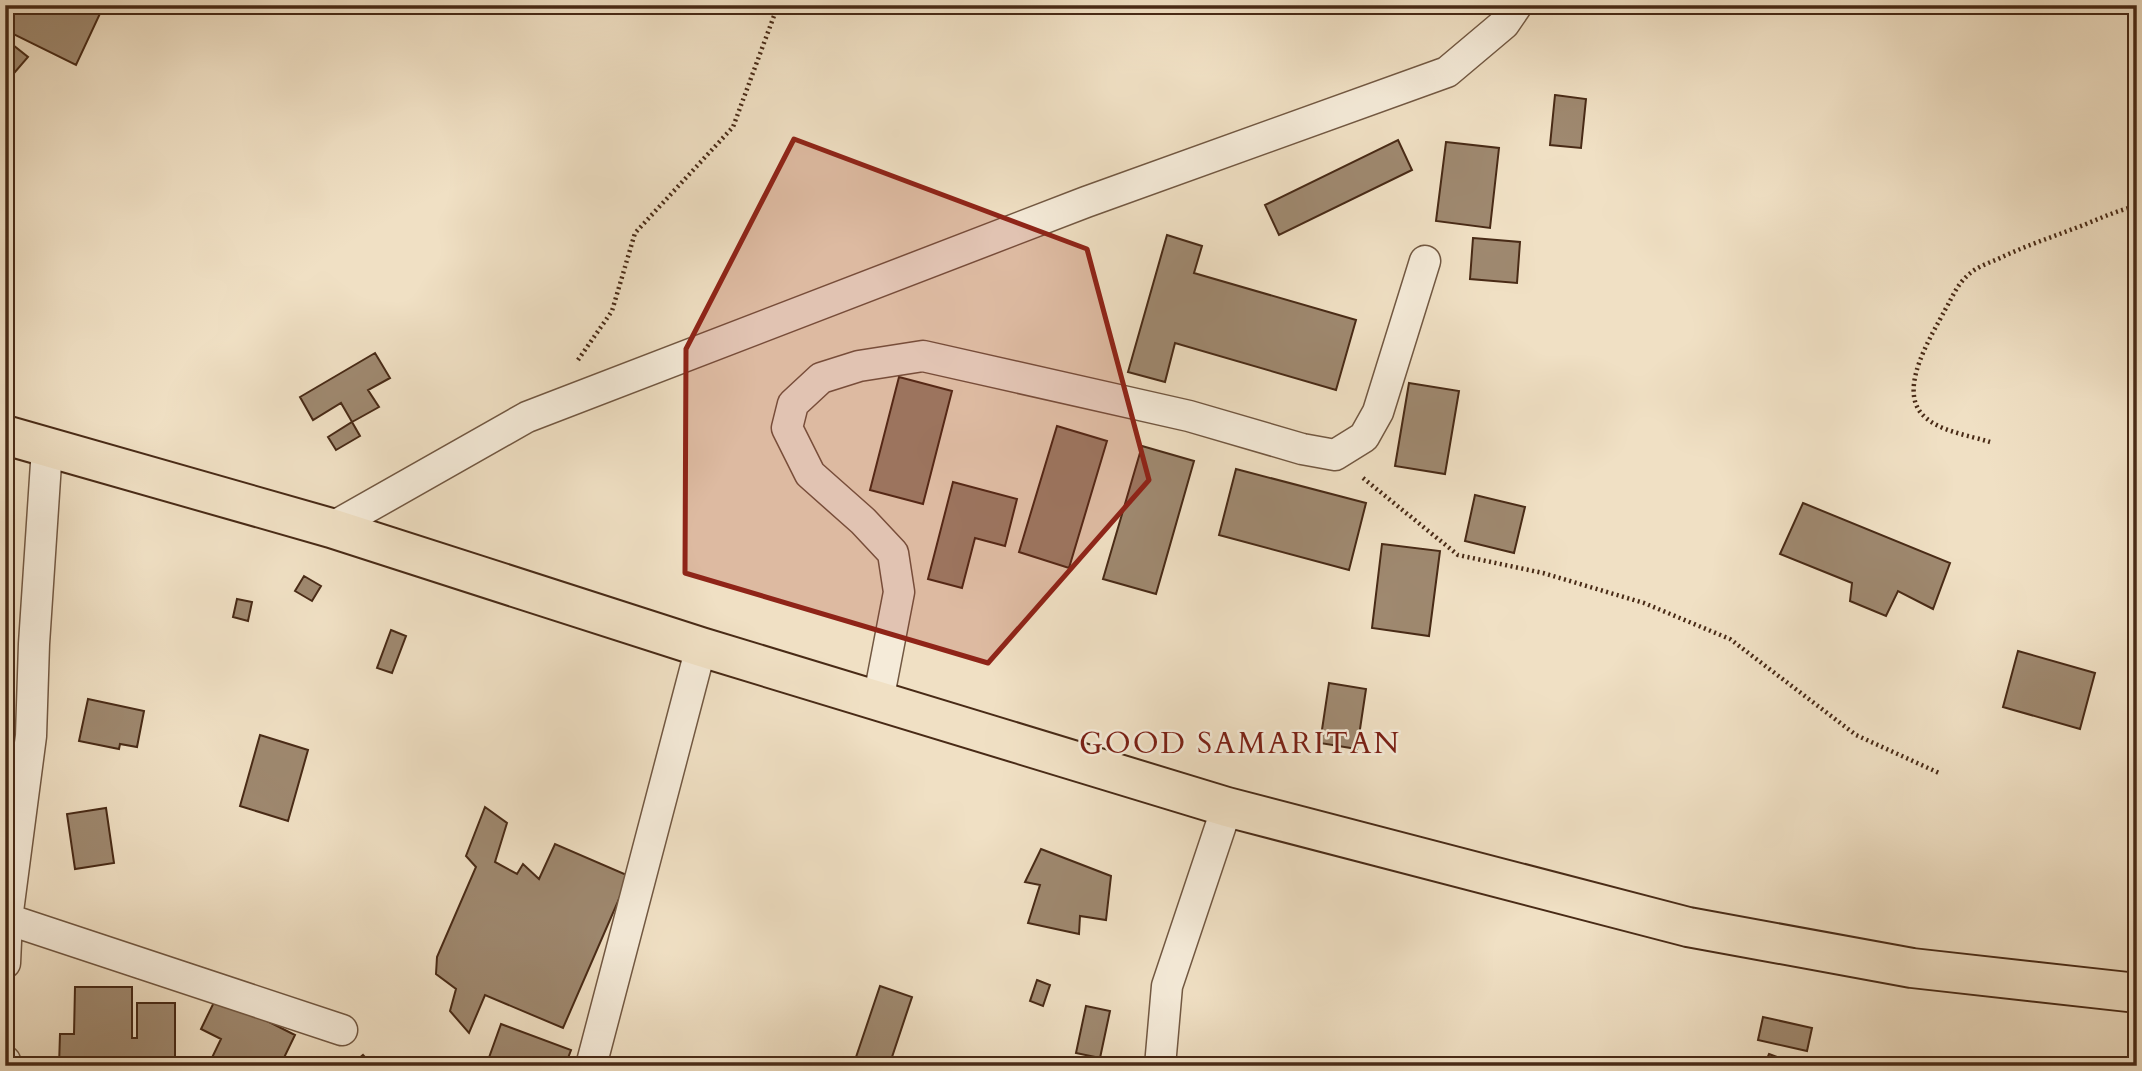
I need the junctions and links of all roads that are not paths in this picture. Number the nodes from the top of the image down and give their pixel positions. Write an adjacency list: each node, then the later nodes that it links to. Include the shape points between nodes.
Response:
1 (1517, 5): 5 (street, via 1504,24 1447,72 1086,202 527,417)
2 (1425, 261): 7 (street, via 1378,412 1364,437 1335,455 1189,416 923,356 859,366 821,378 793,404 787,428 810,474 893,553 899,592)
3 (5, 435): 4 (highway)
4 (47, 448): 5 (highway); 9 (street, via 31,736)
5 (331, 528): 6 (highway)
6 (701, 647): 7 (highway); 13 (street)
7 (878, 701): 8 (highway)
8 (1227, 807): 11 (highway, via 1688,927 1912,968); 14 (street, via 1167,986)
9 (7, 919): 10 (street); 12 (street)
10 (5, 963)
11 (2137, 993)
12 (342, 1030)
13 (591, 1066)
14 (1160, 1066)

